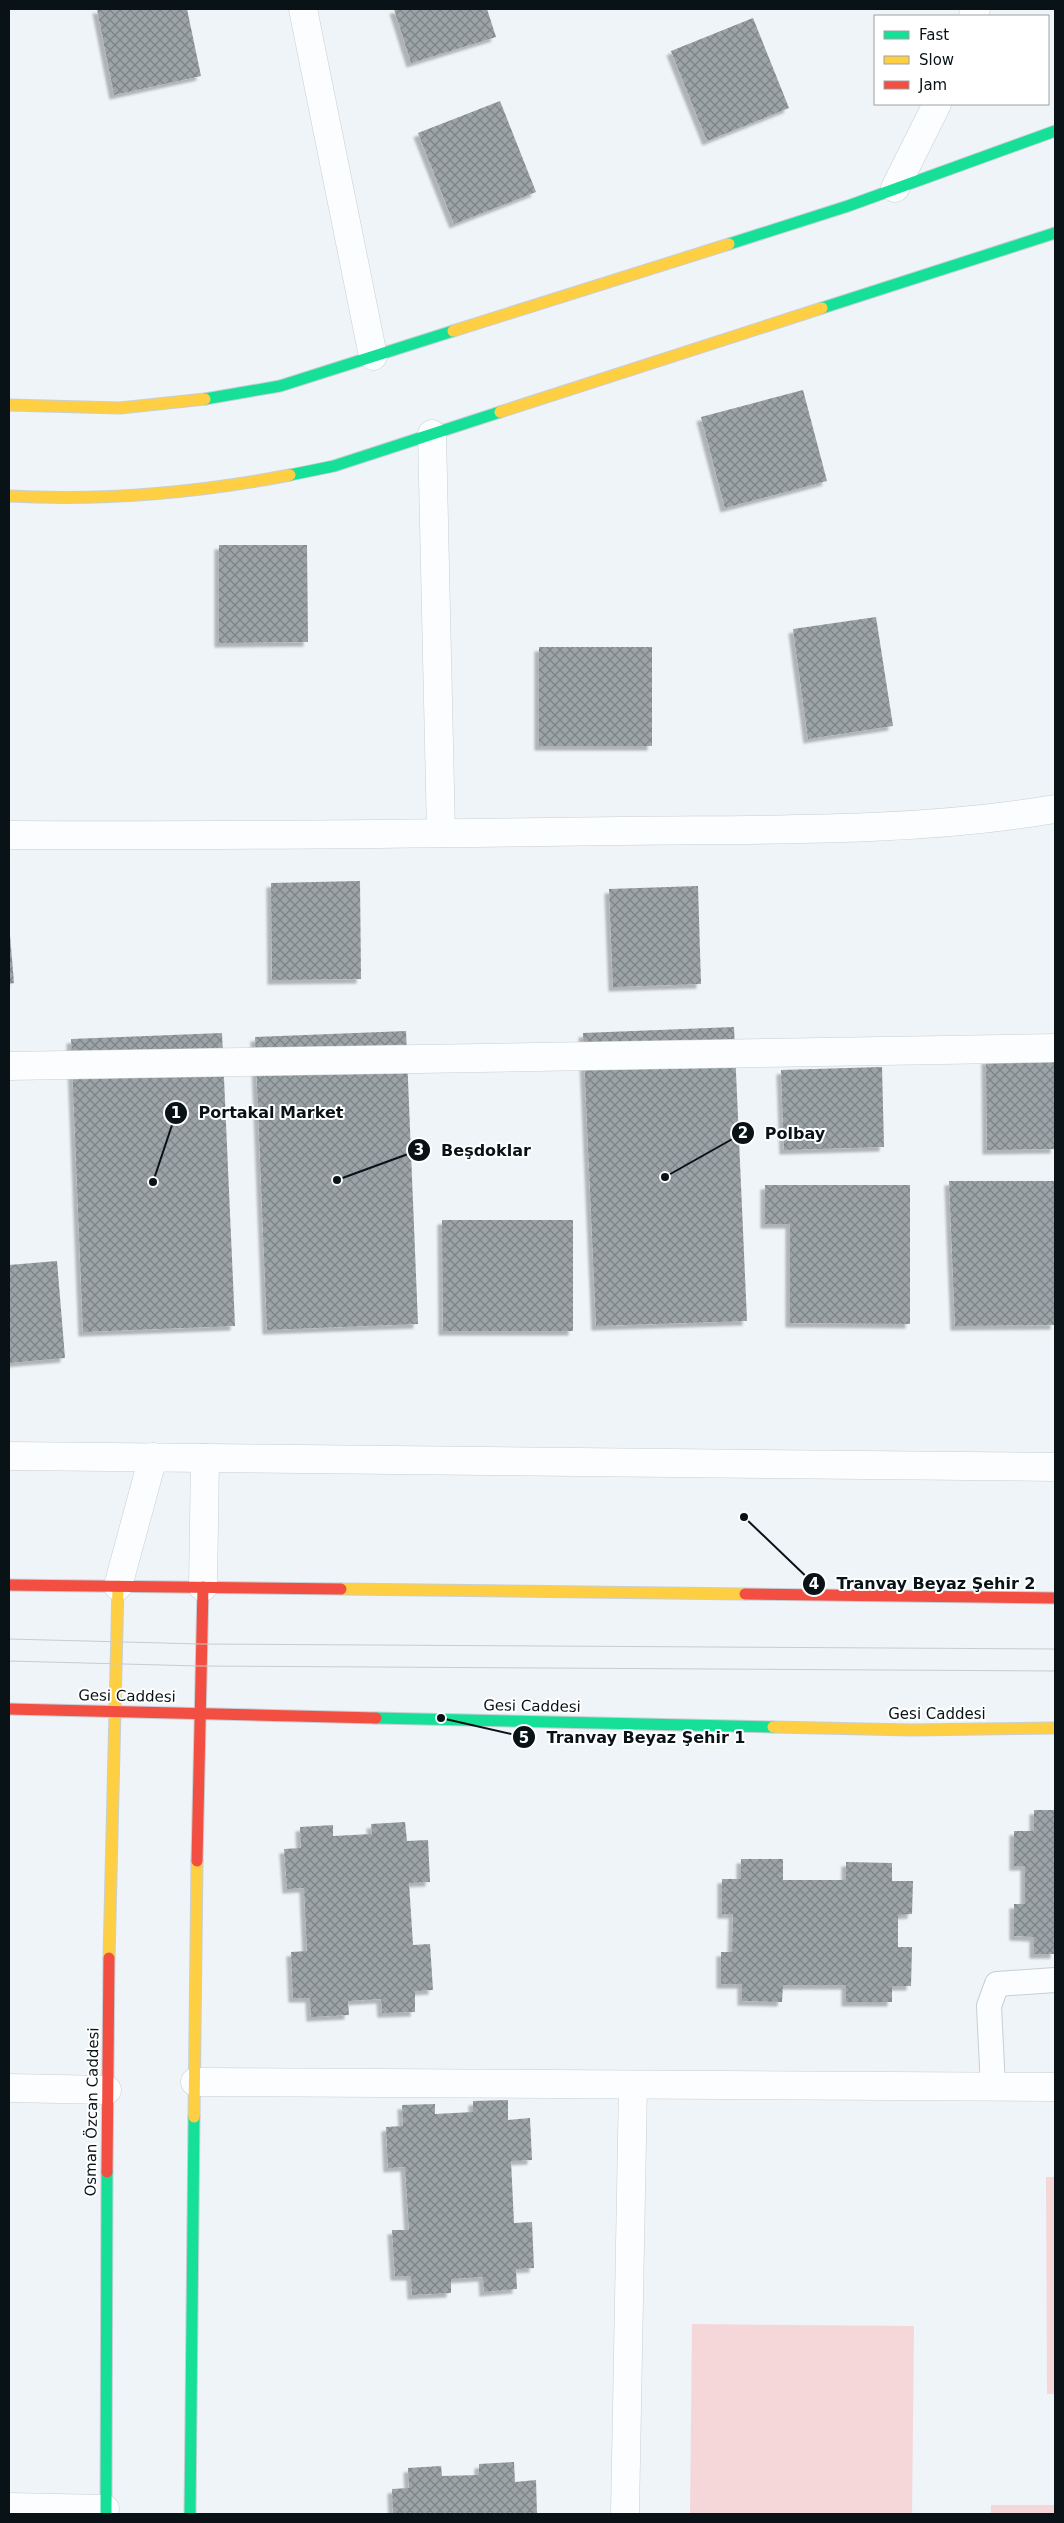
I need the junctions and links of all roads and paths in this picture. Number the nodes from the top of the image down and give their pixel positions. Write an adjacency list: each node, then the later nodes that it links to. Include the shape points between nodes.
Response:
1 (303, 9): 6 (street)
2 (936, 105): 4 (street)
3 (1055, 131): 4 (main road)
4 (895, 188): 6 (main road, via 848,206)
5 (1055, 233): 8 (main road)
6 (373, 356): 7 (main road, via 280,386 228,396 120,408)
7 (9, 405)
8 (432, 434): 9 (main road, via 334,466 258,483 182,494 110,499); 11 (street)
9 (9, 496)
10 (1055, 808): 11 (street, via 932,824 828,830)
11 (441, 833): 12 (street)
12 (9, 835)
13 (1055, 1048): 14 (street)
14 (9, 1066)
15 (9, 1456): 16 (street)
16 (153, 1458): 17 (street); 20 (street)
17 (205, 1458): 18 (street); 21 (street)
18 (1055, 1467)
19 (9, 1585): 20 (main road)
20 (118, 1586): 21 (main road); 24 (main road, Osman Özcan Caddesi)
21 (203, 1587): 22 (main road); 25 (main road)
22 (1055, 1598)
23 (9, 1708): 24 (main road, Gesi Caddesi)
24 (115, 1711): 25 (main road, Gesi Caddesi); 33 (main road, Osman Özcan Caddesi)
25 (199, 1713): 26 (main road, Gesi Caddesi, via 912,1730); 28 (main road)
26 (1055, 1728)
27 (1055, 1980): 30 (lane, via 997,1984 989,2006)
28 (195, 2082): 29 (street); 36 (main road)
29 (633, 2085): 30 (street); 37 (street)
30 (993, 2087): 31 (street)
31 (1055, 2087)
32 (9, 2088): 33 (street)
33 (107, 2090): 35 (main road, Osman Özcan Caddesi)
34 (9, 2507): 35 (street)
35 (106, 2511)
36 (190, 2514)
37 (625, 2514)

